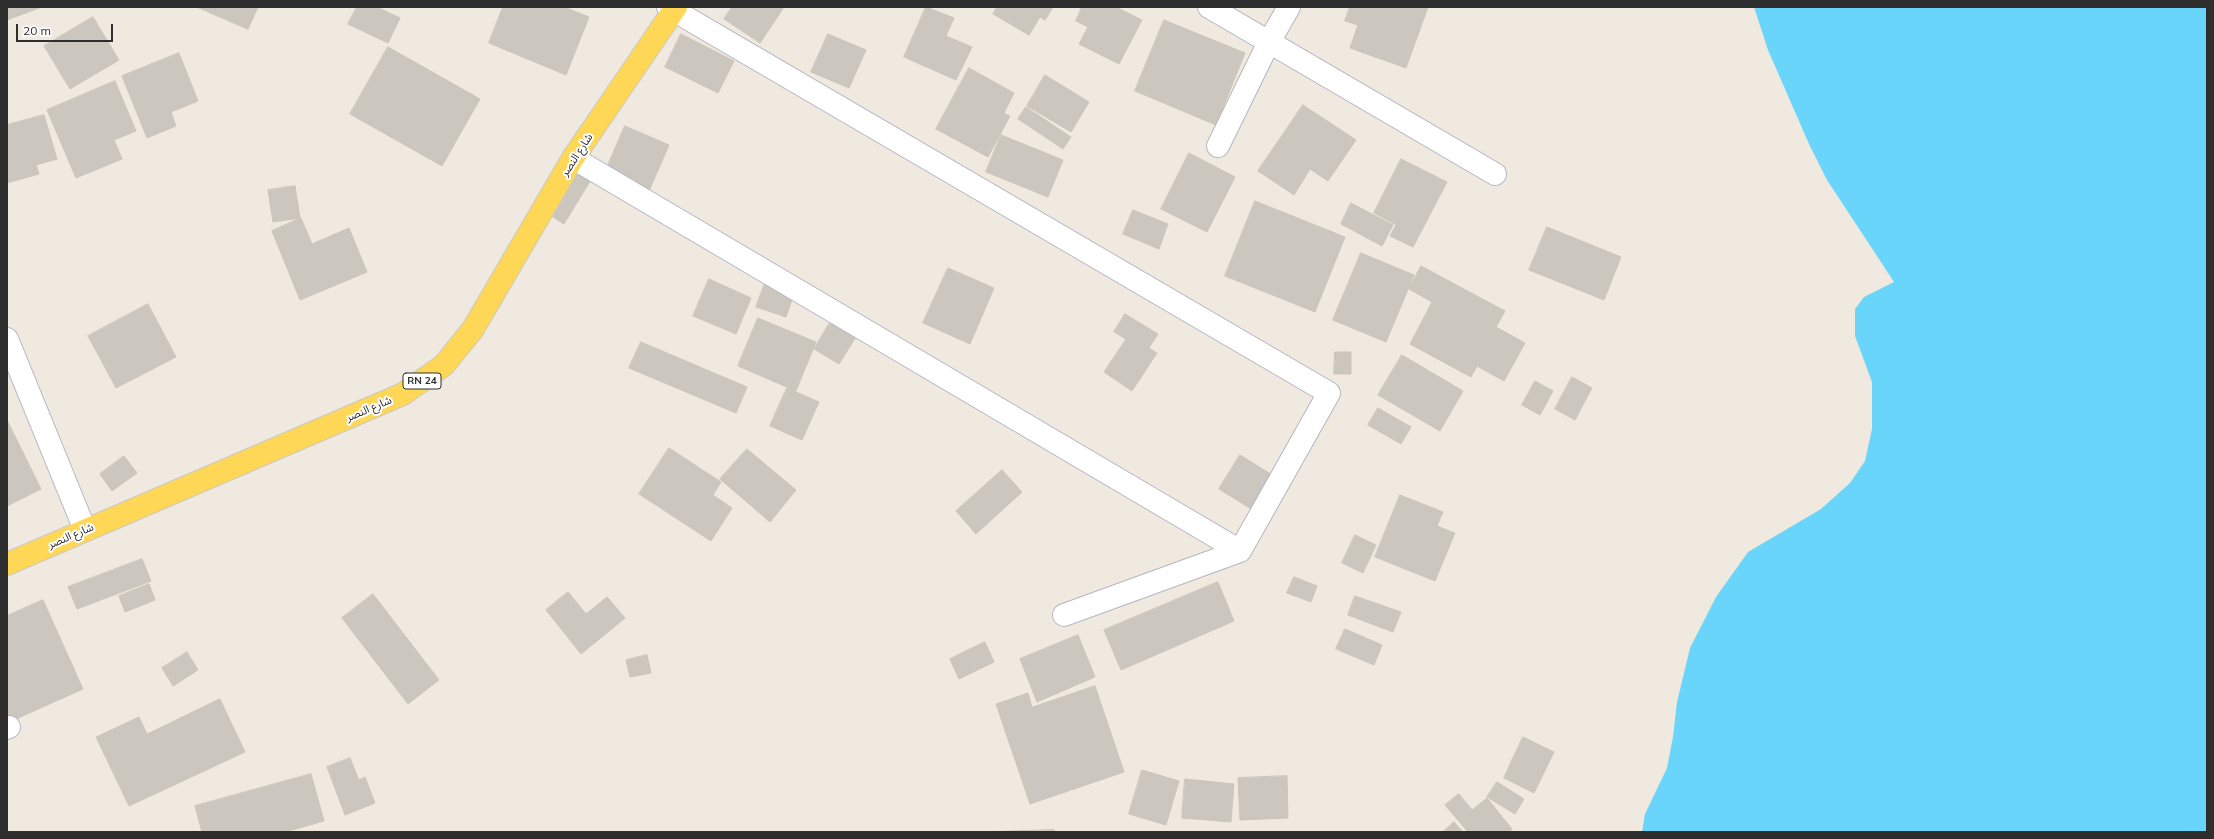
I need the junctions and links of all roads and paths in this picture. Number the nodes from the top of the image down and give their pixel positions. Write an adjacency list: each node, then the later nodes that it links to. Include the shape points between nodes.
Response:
1 (1209, 7): 4 (street)
2 (1289, 7): 4 (street)
3 (672, 8): 6 (main road, شارع النصر / RN 24); 10 (street, via 1329,393)
4 (1269, 42): 5 (street); 7 (street)
5 (1218, 146)
6 (573, 158): 9 (main road, شارع النصر / RN 24, via 473,329 444,365 403,394); 10 (street)
7 (1495, 174)
8 (7, 339): 9 (street)
9 (85, 530): 11 (main road, شارع النصر / RN 24)
10 (1240, 551): 12 (street)
11 (7, 564)
12 (1064, 615)

